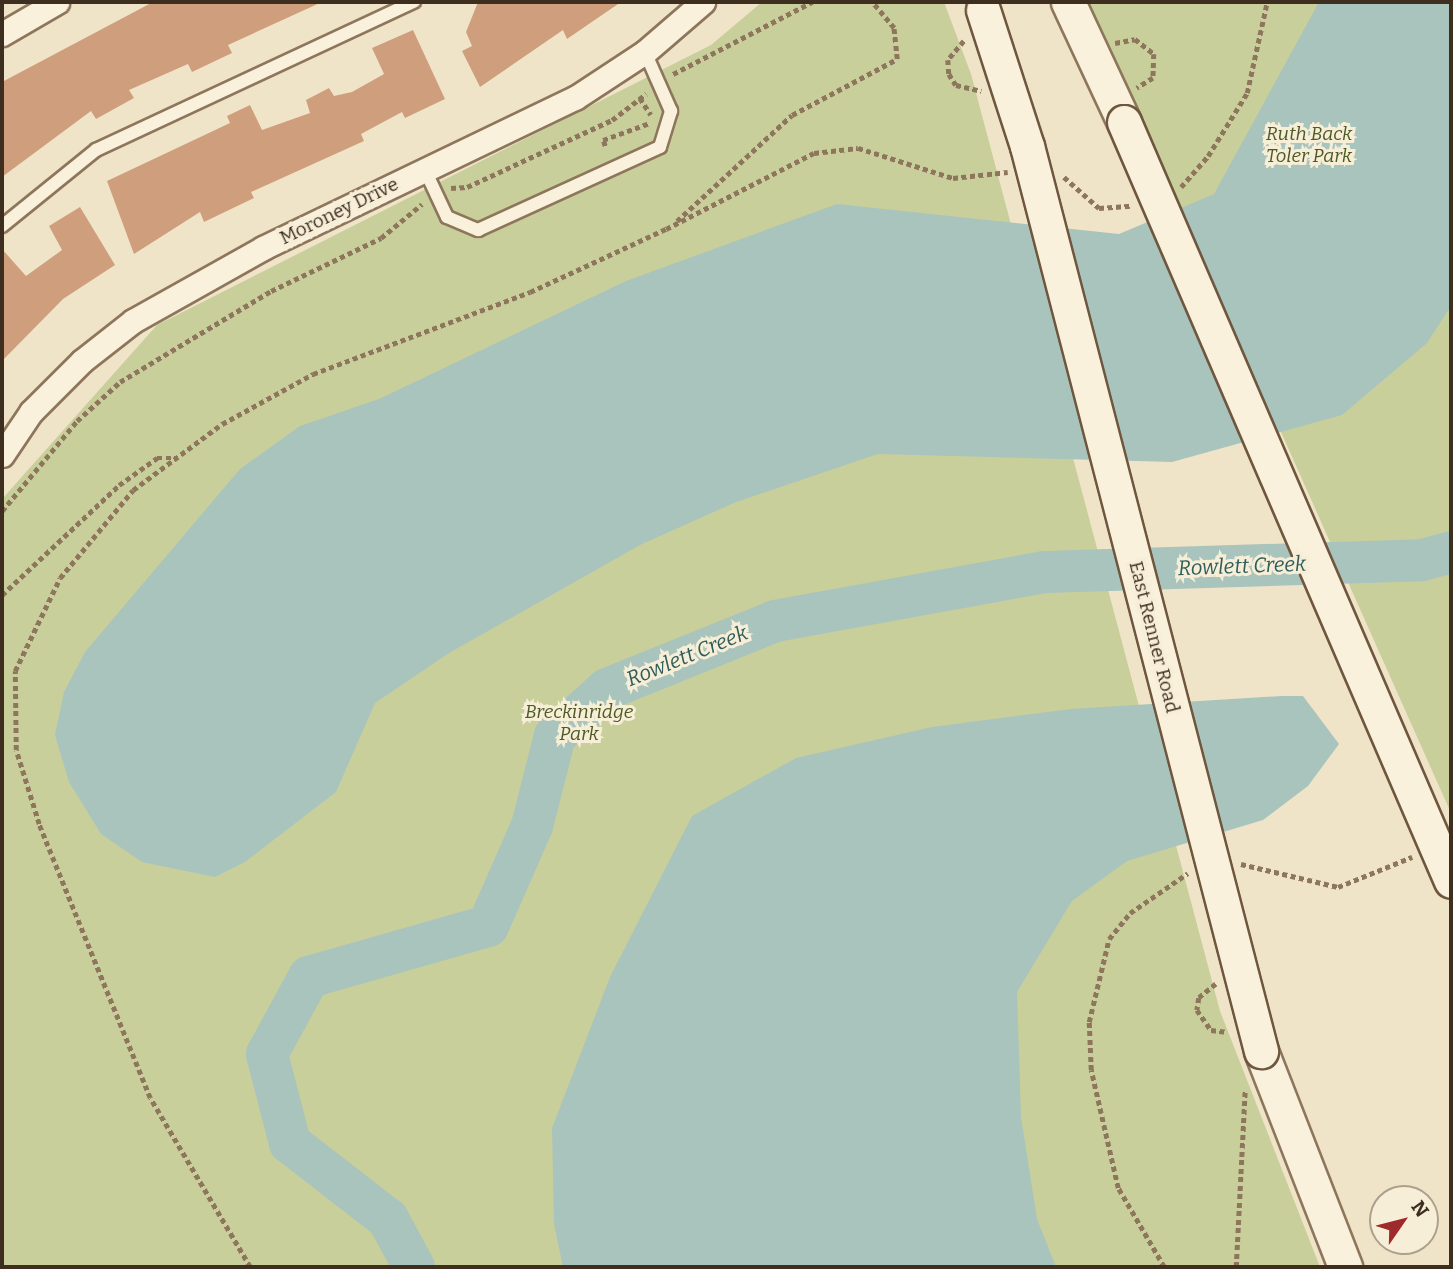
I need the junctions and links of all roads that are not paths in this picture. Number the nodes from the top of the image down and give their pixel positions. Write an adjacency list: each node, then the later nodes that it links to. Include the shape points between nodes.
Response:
1 (57, 2): 6 (street)
2 (414, 2): 9 (lane, via 96,150)
3 (703, 2): 7 (street, Moroney Drive)
4 (1068, 2): 11 (main road, bridge)
5 (978, 15): 12 (main road, East Renner Road, bridge, via 1027,146 1247,1052)
6 (2, 34)
7 (645, 52): 8 (street, Moroney Drive, via 575,98); 8 (lane, via 671,111 660,147 494,227 463,228 435,197)
8 (425, 170): 10 (street, Moroney Drive, via 190,285 133,321 40,404)
9 (2, 226)
10 (2, 455)
11 (1451, 881)
12 (1345, 1267)

